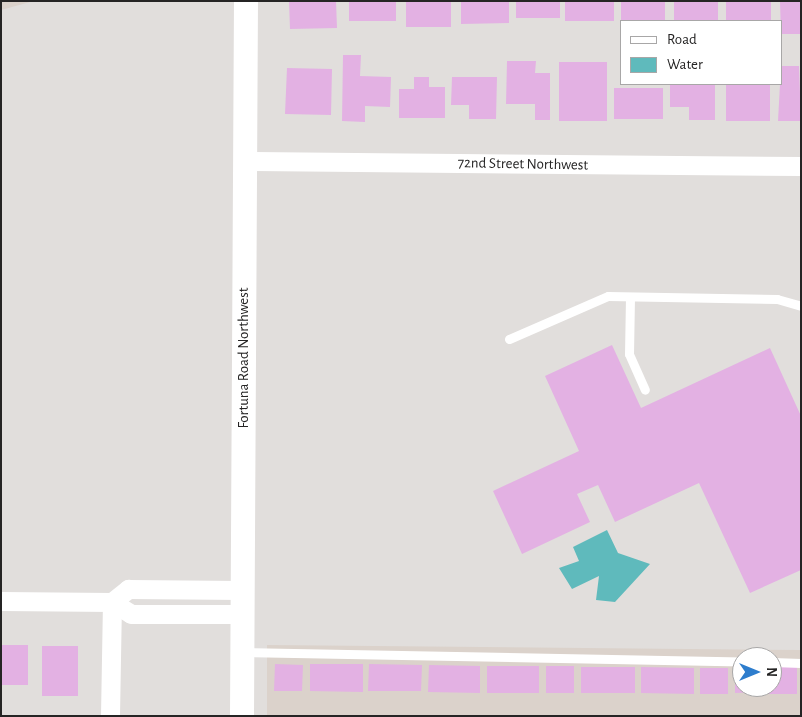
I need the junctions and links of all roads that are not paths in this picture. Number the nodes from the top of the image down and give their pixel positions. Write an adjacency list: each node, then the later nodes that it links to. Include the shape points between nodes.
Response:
1 (246, 1): 2 (street, Fortuna Road Northwest)
2 (246, 161): 3 (street, 72nd Street Northwest); 8 (street, Fortuna Road Northwest)
3 (801, 166)
4 (630, 297): 5 (lane, via 777,299); 6 (lane, via 608,296); 7 (lane, via 629,354)
5 (801, 306)
6 (509, 339)
7 (644, 390)
8 (242, 590): 10 (street, via 128,588); 11 (street, Fortuna Road Northwest)
9 (1, 601): 10 (street)
10 (112, 602): 11 (street, via 131,614); 16 (street)
11 (242, 614): 12 (street, Fortuna Road Northwest)
12 (242, 652): 13 (lane); 17 (street, Fortuna Road Northwest)
13 (732, 662)
14 (782, 662): 15 (lane)
15 (801, 663)
16 (110, 716)
17 (242, 716)

